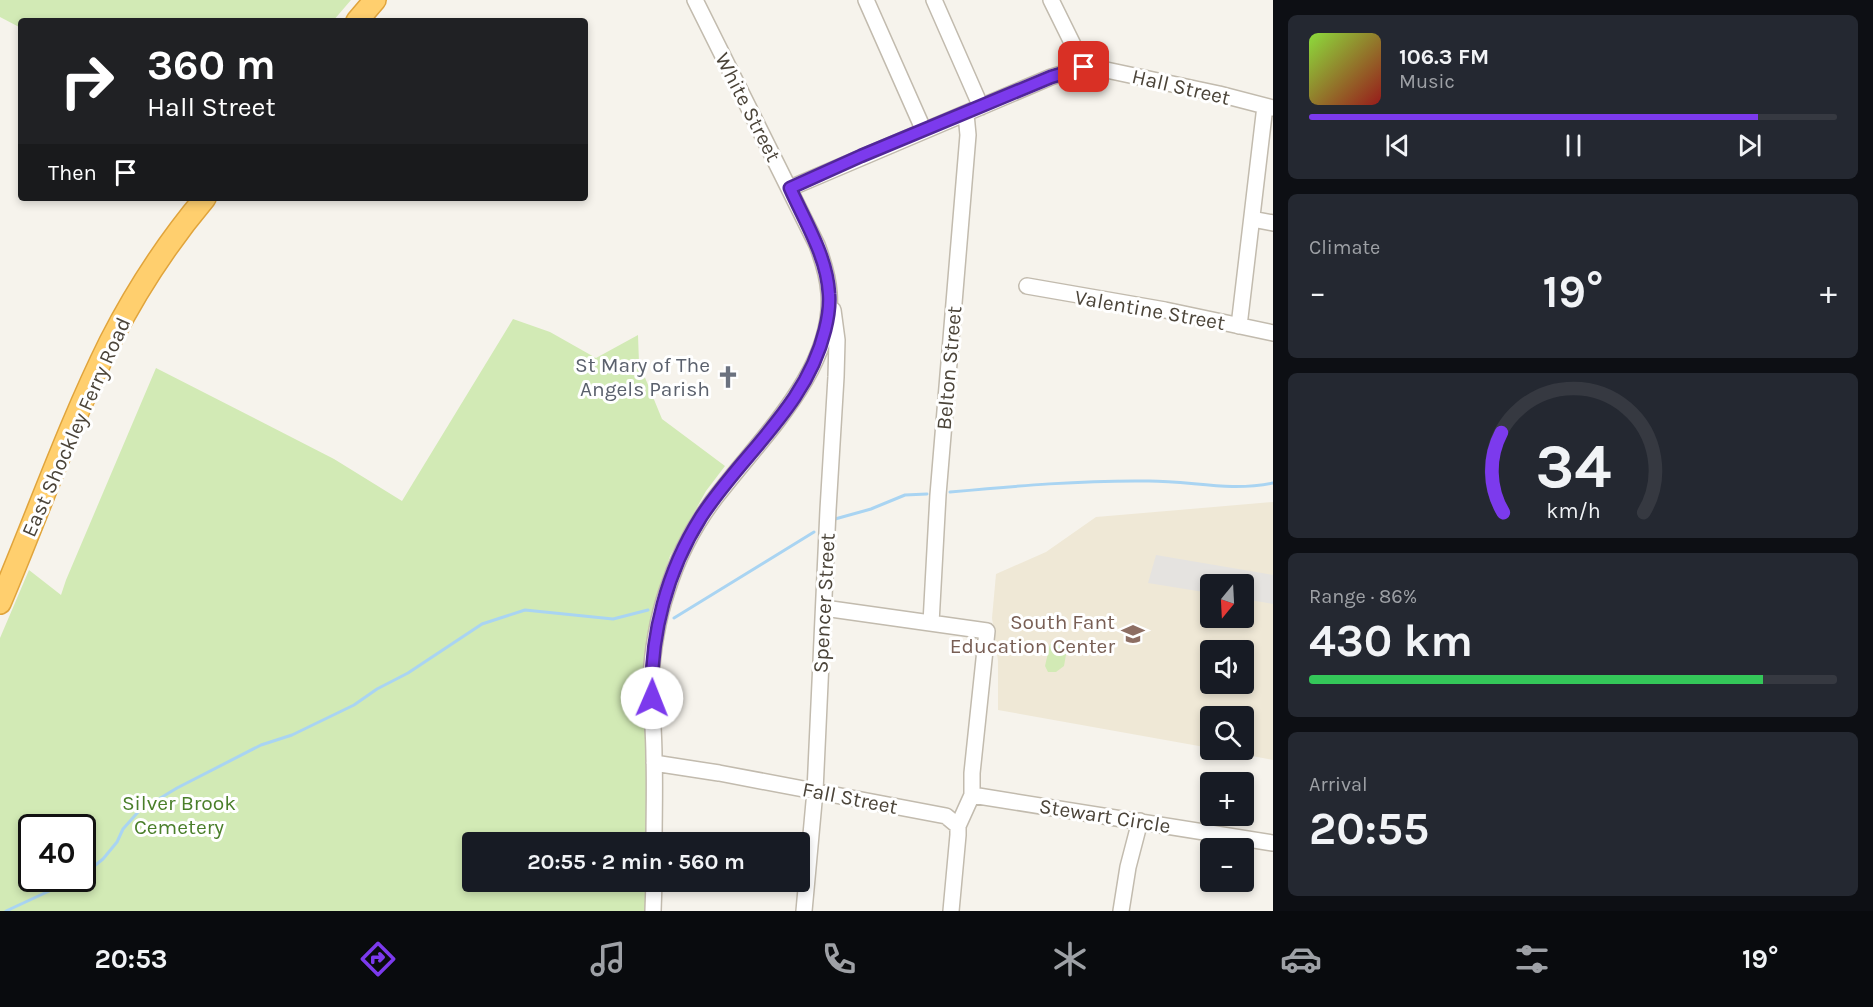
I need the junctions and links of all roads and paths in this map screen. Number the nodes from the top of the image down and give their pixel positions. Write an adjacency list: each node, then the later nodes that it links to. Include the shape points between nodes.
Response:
1 (375, 0): 6 (highway)
2 (695, 0): 12 (street, White Street)
3 (866, 0): 11 (street)
4 (934, 0): 8 (street)
5 (1051, 0): 7 (street)
6 (360, 18)
7 (1084, 67): 8 (street, Hall Street); 9 (street, Hall Street)
8 (981, 107): 10 (street, Hall Street)
9 (1269, 107): 14 (street)
10 (966, 114): 11 (street, Hall Street); 22 (street, Belton Street, via 968,135)
11 (924, 131): 12 (street, Hall Street)
12 (790, 188): 17 (street, White Street, via 822,260)
13 (203, 201): 20 (highway, East Shockley Ferry Road, via 154,267 110,343)
14 (1252, 219): 15 (street); 18 (street)
15 (1273, 223)
16 (1027, 286): 18 (street, Valentine Street)
17 (830, 295): 21 (street, Spencer Street, via 837,343); 23 (street, White Street, via 823,339 809,372 786,411 702,517 666,591 651,678)
18 (1239, 326): 19 (street, Valentine Street)
19 (1273, 333)
20 (0, 603)
21 (824, 608): 22 (street); 24 (street, Spencer Street)
22 (931, 623): 25 (street, via 987,631)
23 (654, 763): 24 (street, Fall Street); 28 (street, White Street)
24 (815, 791): 27 (street, Fall Street, via 946,816); 32 (street, Spencer Street)
25 (972, 795): 26 (street, Stewart Circle); 27 (street)
26 (1140, 821): 29 (street, Stewart Circle); 34 (street)
27 (958, 826): 33 (street)
28 (654, 832)
29 (1273, 843)
30 (654, 892): 31 (street)
31 (653, 911)
32 (804, 911)
33 (951, 911)
34 (1121, 911)

